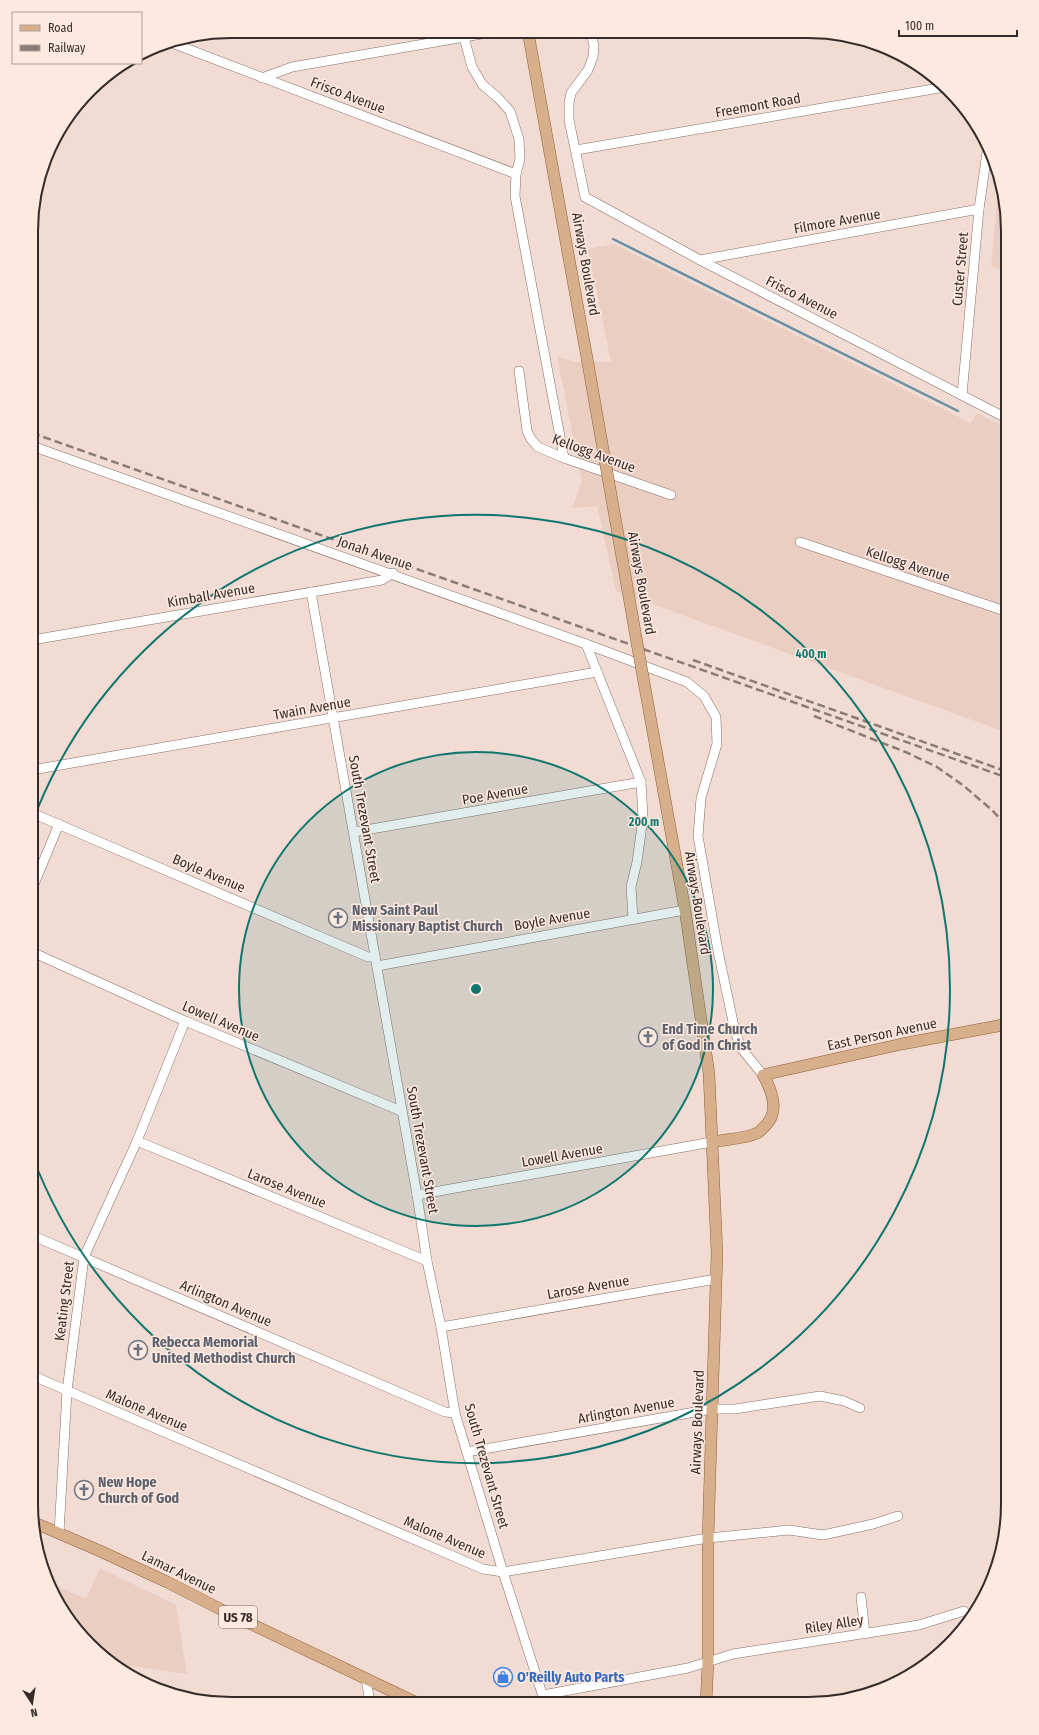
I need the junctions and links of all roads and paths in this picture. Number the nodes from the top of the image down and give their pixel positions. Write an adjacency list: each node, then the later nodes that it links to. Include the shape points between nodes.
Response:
1 (458, 38): 6 (street, via 292,67)
2 (464, 38): 10 (street, via 472,67 482,84 510,111 519,139 520,159)
3 (529, 38): 35 (main road, Airways Boulevard, bridge)
4 (592, 38): 8 (street, Airways Boulevard, via 593,58 588,70 571,93 568,103)
5 (179, 46): 6 (street, Frisco Avenue)
6 (262, 78): 10 (street, Frisco Avenue)
7 (938, 88): 8 (street, Freemont Road)
8 (576, 150): 11 (street, Airways Boulevard)
9 (986, 158): 12 (street, Custer Street)
10 (516, 174): 18 (street, via 515,196)
11 (585, 197): 13 (street, Frisco Avenue)
12 (979, 209): 13 (street, Filmore Avenue); 15 (street, Custer Street)
13 (700, 260): 15 (street, Frisco Avenue)
14 (519, 371): 18 (street, Kellogg Avenue, via 530,439 538,447)
15 (962, 395): 16 (street, Frisco Avenue)
16 (1001, 415)
17 (38, 448): 21 (street, Jonah Avenue)
18 (564, 458): 19 (street, Kellogg Avenue)
19 (671, 495)
20 (800, 542): 23 (street, Kellogg Avenue)
21 (393, 573): 22 (street, Kimball Avenue, via 382,580); 25 (street, Jonah Avenue)
22 (311, 592): 24 (street, Kimball Avenue); 28 (street, South Trezevant Street)
23 (1001, 610)
24 (38, 639)
25 (586, 644): 26 (street); 27 (street, Jonah Avenue, via 687,682)
26 (597, 672): 28 (street, Twain Avenue); 30 (street)
27 (704, 696): 41 (street, Airways Boulevard, via 716,717 717,744 701,798 698,836 735,1031 741,1048)
28 (333, 718): 29 (street, Twain Avenue); 33 (street, South Trezevant Street)
29 (38, 769)
30 (641, 782): 33 (street, Poe Avenue); 36 (street, via 643,818 631,887)
31 (38, 815): 32 (street, Boyle Avenue)
32 (60, 824): 34 (street); 38 (street, Boyle Avenue)
33 (354, 832): 38 (street, South Trezevant Street)
34 (38, 875)
35 (685, 910): 36 (street, Boyle Avenue); 44 (main road, Airways Boulevard, via 709,1074)
36 (633, 919): 38 (street, Boyle Avenue)
37 (38, 955): 39 (street, Lowell Avenue)
38 (376, 962): 42 (street, South Trezevant Street)
39 (185, 1021): 42 (street, Lowell Avenue); 43 (street, Keating Street)
40 (1001, 1025): 41 (main road, East Person Avenue)
41 (763, 1075): 44 (main road, Airways Boulevard, via 770,1088 773,1105 773,1114 768,1123 757,1134)
42 (401, 1110): 45 (street, South Trezevant Street)
43 (137, 1141): 47 (street, Keating Street); 48 (street, Larose Avenue)
44 (712, 1142): 45 (street, Lowell Avenue); 49 (main road, Airways Boulevard)
45 (417, 1195): 48 (street, South Trezevant Street)
46 (38, 1238): 47 (street, Arlington Avenue)
47 (84, 1257): 52 (street, Keating Street); 55 (street, Arlington Avenue, via 445,1412)
48 (427, 1261): 50 (street, South Trezevant Street)
49 (716, 1280): 50 (street, Larose Avenue); 54 (main road, Airways Boulevard)
50 (440, 1327): 55 (street, South Trezevant Street)
51 (38, 1378): 52 (street, Malone Avenue)
52 (67, 1391): 59 (street, Keating Street); 61 (street, Malone Avenue, via 483,1569)
53 (860, 1408): 54 (street, Arlington Avenue, via 844,1401 820,1396 735,1409)
54 (712, 1409): 56 (street, Arlington Avenue); 60 (main road, Airways Boulevard)
55 (455, 1413): 56 (street, South Trezevant Street)
56 (468, 1452): 61 (street, South Trezevant Street)
57 (898, 1516): 60 (street, Malone Avenue, via 823,1535 789,1530)
58 (39, 1525): 59 (main road, Lamar Avenue / US 78)
59 (59, 1533): 66 (main road, Lamar Avenue / US 78, via 167,1582)
60 (708, 1538): 61 (street, Malone Avenue); 65 (main road, Airways Boulevard)
61 (503, 1572): 69 (street, South Trezevant Street)
62 (861, 1597): 64 (street)
63 (964, 1611): 64 (street, Riley Alley, via 919,1625)
64 (865, 1634): 65 (street, Riley Alley, via 733,1654)
65 (708, 1662): 70 (street, Riley Alley); 71 (main road, Airways Boulevard)
66 (366, 1679): 67 (street); 68 (main road, Lamar Avenue / US 78)
67 (369, 1697)
68 (404, 1697)
69 (543, 1697)
70 (553, 1697)
71 (706, 1697)

